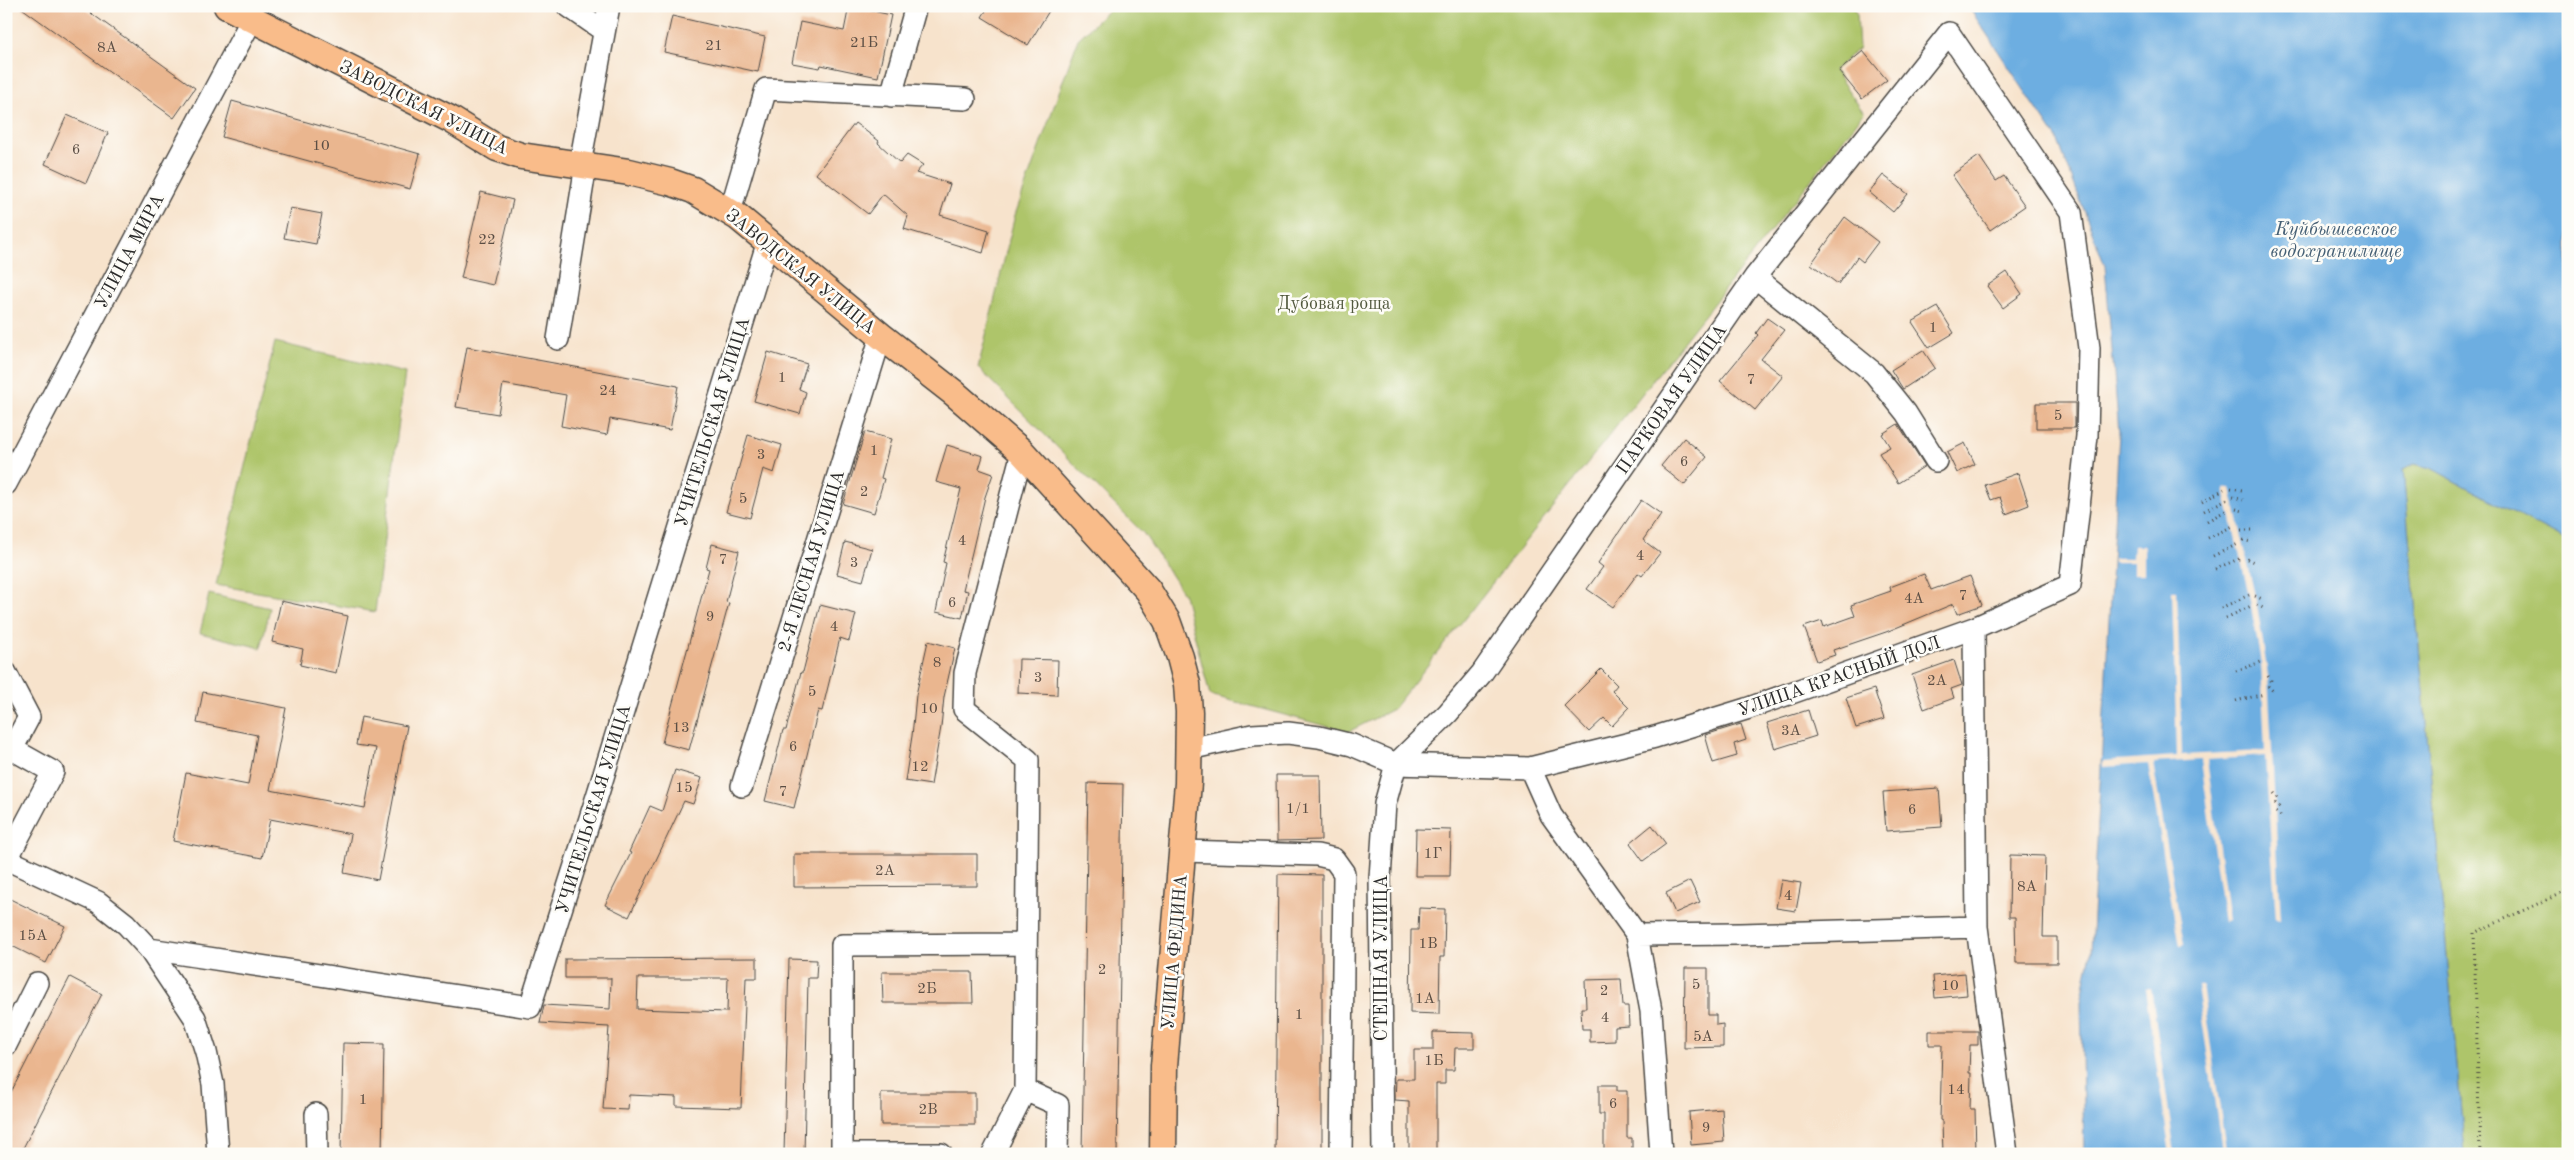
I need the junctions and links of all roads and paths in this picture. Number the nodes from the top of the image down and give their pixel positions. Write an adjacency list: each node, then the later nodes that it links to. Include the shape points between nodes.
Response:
1 (227, 6): 5 (main road, ЗАВОДСКАЯ УЛИЦА)
2 (568, 6): 6 (street)
3 (609, 6): 6 (street)
4 (916, 6): 8 (street)
5 (252, 19): 10 (main road, ЗАВОДСКАЯ УЛИЦА, via 450,119 497,148 521,156); 18 (street, УЛИЦА МИРА)
6 (604, 31): 10 (street)
7 (1948, 33): 13 (street, ПАРКОВАЯ УЛИЦА); 51 (street, УЛИЦА КРАСНЫЙ ДОЛ, via 2071,212 2089,348 2087,436 2070,585)
8 (891, 96): 9 (street); 11 (street, via 766,89)
9 (965, 99)
10 (583, 164): 11 (main road, ЗАВОДСКАЯ УЛИЦА, via 670,182 693,190); 15 (street)
11 (730, 212): 12 (main road, ЗАВОДСКАЯ УЛИЦА)
12 (768, 241): 14 (main road, ЗАВОДСКАЯ УЛИЦА); 77 (street, УЧИТЕЛЬСКАЯ УЛИЦА, via 530,1007)
13 (1755, 277): 17 (street, via 1874,374 1906,413); 62 (street, ПАРКОВАЯ УЛИЦА, via 1482,673 1448,713)
14 (880, 336): 16 (main road, ЗАВОДСКАЯ УЛИЦА, via 954,393); 64 (street, 2-Я ЛЕСНАЯ УЛИЦА)
15 (558, 339)
16 (1022, 452): 61 (main road, ЗАВОДСКАЯ УЛИЦА, via 1148,590 1167,621 1187,684); 76 (street, via 965,673 964,709 1028,760)
17 (1936, 461)
18 (6, 484)
19 (2231, 488): 21 (path)
20 (2224, 489): 25 (path)
21 (2242, 490)
22 (2233, 497): 24 (path)
23 (2227, 499): 28 (path)
24 (2243, 500)
25 (2202, 502)
26 (2229, 509): 30 (path)
27 (2236, 509): 29 (path)
28 (2204, 511)
29 (2242, 511)
30 (2207, 521)
31 (2234, 526): 34 (path)
32 (2240, 530): 33 (path)
33 (2252, 530)
34 (2208, 538)
35 (2243, 540): 36 (path)
36 (2251, 542)
37 (2238, 544): 38 (path)
38 (2212, 556)
39 (2241, 558): 42 (path)
40 (2247, 559): 41 (path)
41 (2256, 563)
42 (2215, 569)
43 (2250, 595): 48 (path)
44 (2255, 596): 45 (path)
45 (2262, 599)
46 (2257, 605): 49 (path)
47 (2251, 606): 50 (path)
48 (2221, 608)
49 (2265, 609)
50 (2226, 618)
51 (1974, 628): 63 (street, УЛИЦА КРАСНЫЙ ДОЛ, via 1746,709 1655,737); 74 (street)
52 (2261, 662): 53 (path)
53 (2236, 671)
54 (6, 673): 72 (street, via 29,717 12,749 53,772)
55 (2268, 676): 56 (path)
56 (2272, 682)
57 (2268, 686): 58 (path)
58 (2274, 692)
59 (2264, 694): 60 (path)
60 (2236, 701)
61 (1189, 750): 62 (street, УЛИЦА КРАСНЫЙ ДОЛ, via 1252,734 1288,733 1352,746); 71 (main road, УЛИЦА ФЕДИНА)
62 (1396, 764): 63 (street, УЛИЦА КРАСНЫЙ ДОЛ); 89 (street, СТЕПНАЯ УЛИЦА, via 1385,804 1380,878)
63 (1530, 768): 75 (street, via 1551,815)
64 (742, 786)
65 (2274, 793): 66 (path)
66 (2279, 799)
67 (2275, 803): 68 (path)
68 (2282, 809)
69 (2276, 812): 70 (path)
70 (2283, 818)
71 (1182, 851): 87 (main road, УЛИЦА ФЕДИНА, via 1164,1066); 88 (street, via 1318,855 1334,859 1344,873)
72 (7, 859): 77 (street, via 98,902 126,924)
73 (2568, 890): 92 (path, via 2474,933)
74 (1977, 927): 75 (street); 91 (street)
75 (1637, 935): 90 (street, via 1651,1011)
76 (1026, 944): 80 (street); 84 (street, via 842,945 842,1154)
77 (149, 950): 82 (street, via 196,1018 212,1084)
78 (37, 983): 79 (street)
79 (6, 1045)
80 (1025, 1090): 85 (street); 86 (street, via 1058,1105)
81 (316, 1114): 83 (street)
82 (218, 1154)
83 (317, 1154)
84 (941, 1154)
85 (993, 1154)
86 (1057, 1154)
87 (1164, 1154)
88 (1341, 1154)
89 (1383, 1154)
90 (1660, 1154)
91 (2007, 1154)
92 (2480, 1154)

